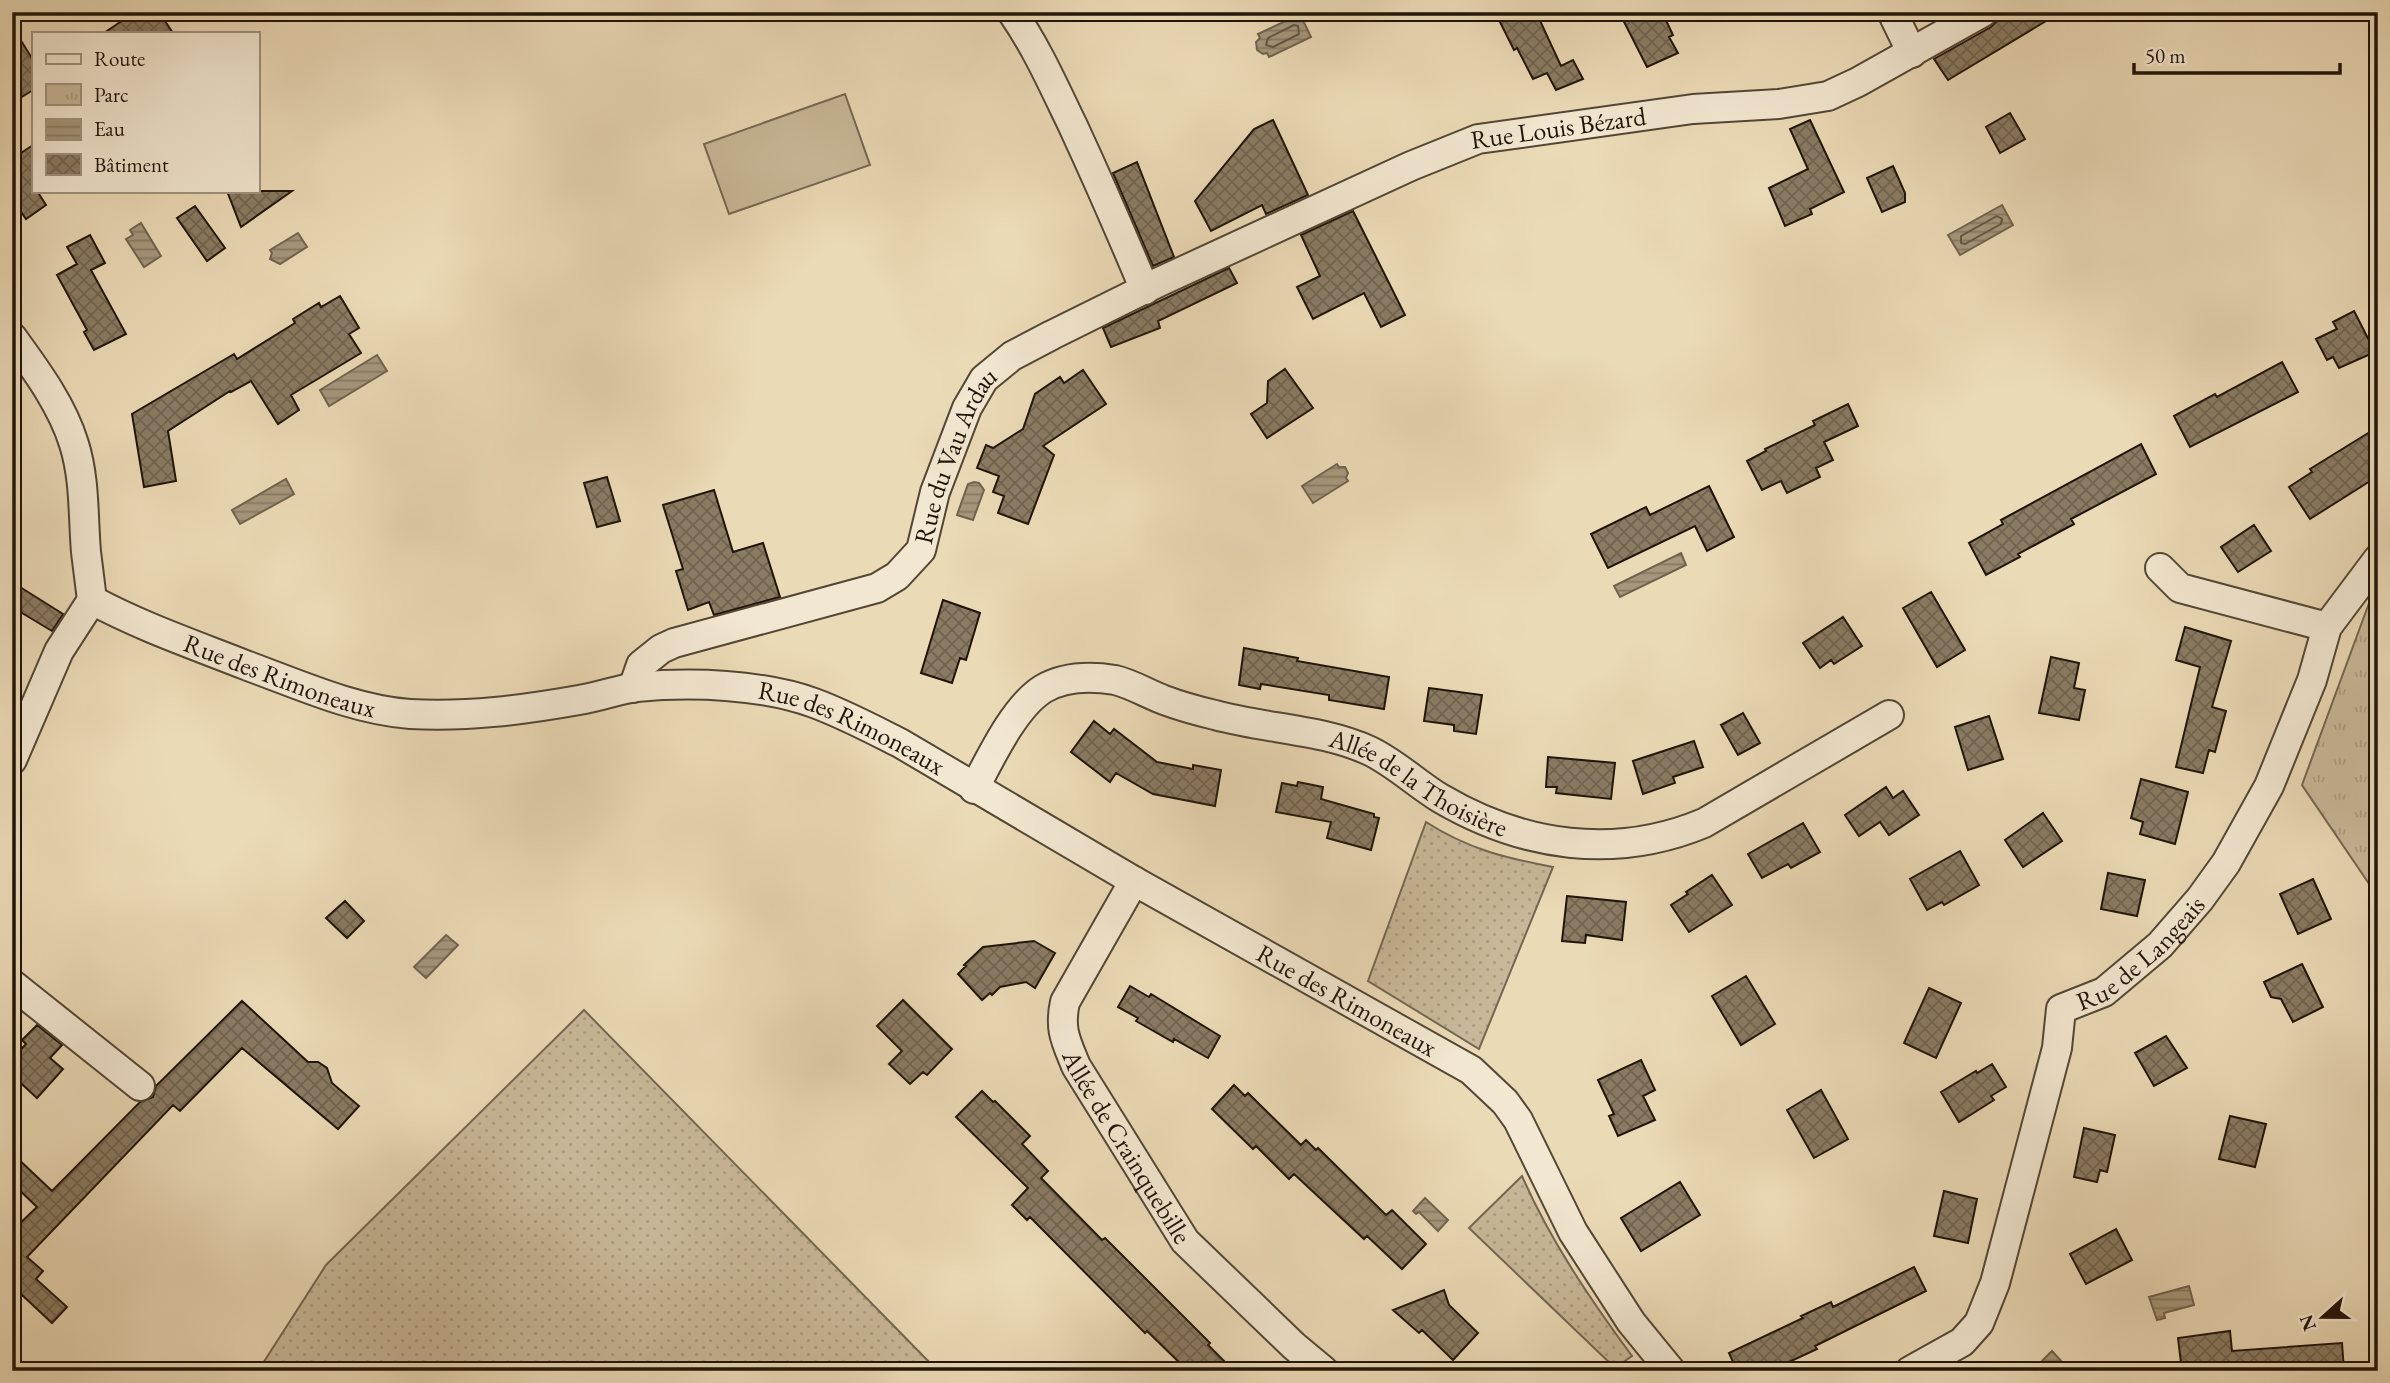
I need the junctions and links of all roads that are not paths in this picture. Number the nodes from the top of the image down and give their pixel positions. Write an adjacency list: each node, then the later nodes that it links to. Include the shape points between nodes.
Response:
1 (1012, 12): 5 (street, via 1034,44)
2 (1892, 12): 4 (street)
3 (1983, 12): 4 (street, Rue Louis Bézard)
4 (1912, 53): 5 (street, Rue Louis Bézard, via 1828,96 1693,109 1478,139)
5 (1145, 290): 11 (street, Rue du Vau Ardau, via 1012,356 984,379 967,408 935,492 921,550 897,576 877,588 674,643 641,664)
6 (12, 337): 9 (street, via 55,401 74,443 86,513)
7 (2378, 559): 10 (street, Rue de Langeais)
8 (2160, 568): 10 (street, via 2179,588)
9 (92, 600): 11 (street, Rue des Rimoneaux, via 131,621 270,674 355,704 407,714 521,710); 13 (street, via 59,651)
10 (2328, 628): 20 (street, Rue de Langeais, via 2269,786 2220,872 2160,945 2104,992 2061,1009 2057,1048 1994,1283 1979,1323 1962,1342)
11 (633, 688): 14 (street, Rue des Rimoneaux, via 753,688 812,702 900,743)
12 (1889, 715): 14 (street, Allée de la Thoisière, via 1704,823 1646,841 1615,845 1551,841 1470,815 1373,753 1347,742 1217,716 1117,681 1080,677 1059,681 1029,701)
13 (12, 760)
14 (974, 789): 15 (street, Rue des Rimoneaux)
15 (1133, 881): 18 (street, Allée de Crainquebille, via 1065,1002 1061,1020 1065,1039 1076,1066 1185,1241); 19 (street, Rue des Rimoneaux, via 1471,1070 1518,1120 1556,1200 1603,1281)
16 (12, 984): 17 (street)
17 (140, 1086)
18 (1324, 1371)
19 (1671, 1371)
20 (1910, 1371)

